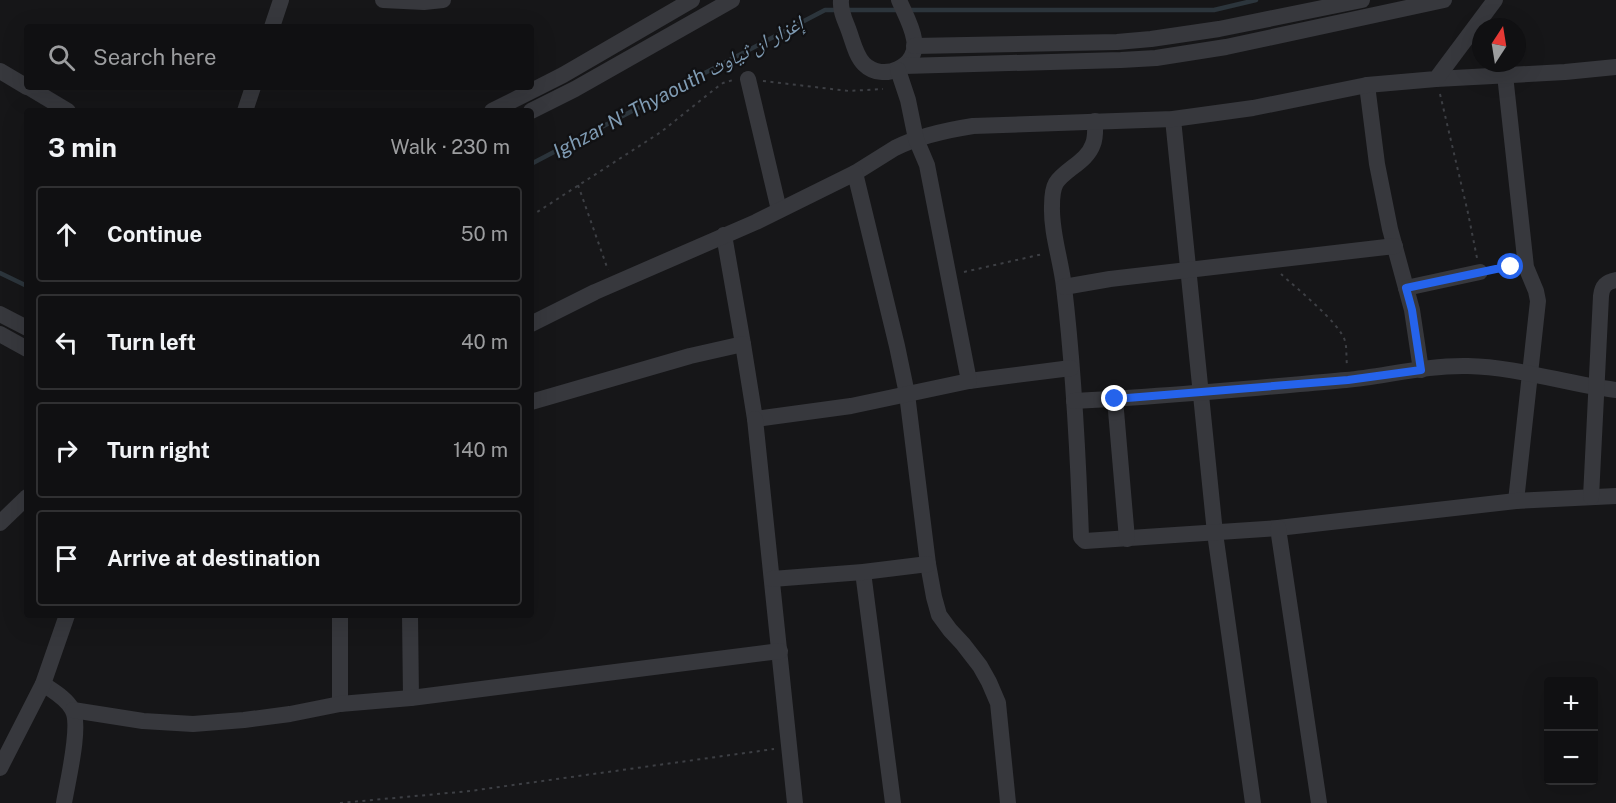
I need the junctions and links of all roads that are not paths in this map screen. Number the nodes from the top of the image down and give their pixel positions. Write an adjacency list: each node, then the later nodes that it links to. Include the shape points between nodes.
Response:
1 (281, 0): 11 (street)
2 (383, 0): 3 (street)
3 (443, 0)
4 (692, 0): 24 (street)
5 (732, 0): 28 (street)
6 (839, 0): 14 (street, via 863,64 876,71)
7 (899, 0): 12 (street)
8 (1362, 0): 12 (street, via 1151,39)
9 (1444, 0): 14 (street, via 1226,47 1156,58)
10 (1495, 0): 18 (street)
11 (273, 24)
12 (914, 46): 14 (street)
13 (1616, 67): 16 (street)
14 (901, 68): 31 (street)
15 (0, 71): 19 (street)
16 (1505, 75): 18 (street); 49 (street, via 1526,267 1538,301)
17 (748, 79): 33 (street)
18 (1436, 79): 20 (street)
19 (24, 85)
20 (1367, 85): 29 (street, via 1253,108); 35 (street, via 1377,164)
21 (32, 90): 25 (street)
22 (252, 90): 26 (street)
23 (533, 90): 27 (street)
24 (534, 90)
25 (63, 108)
26 (246, 108)
27 (498, 108)
28 (534, 110)
29 (1173, 118): 30 (street); 36 (street)
30 (1095, 121): 31 (street, via 973,126); 39 (street, via 1092,147 1054,189 1052,213)
31 (916, 139): 32 (street); 50 (street, via 927,165)
32 (855, 173): 33 (street); 54 (street)
33 (779, 210): 34 (street)
34 (724, 235): 42 (street); 45 (street)
35 (1395, 246): 36 (street); 40 (street)
36 (1188, 270): 39 (street); 53 (street)
37 (1480, 272): 40 (street)
38 (1616, 280): 51 (street, via 1605,284 1602,291)
39 (1064, 287): 47 (street)
40 (1406, 288): 48 (street)
41 (0, 314): 43 (street)
42 (534, 323)
43 (24, 326)
44 (0, 334): 46 (street)
45 (743, 345): 56 (street, via 690,356); 58 (street)
46 (24, 347)
47 (1071, 369): 50 (street); 57 (street)
48 (1421, 370): 49 (street, via 1468,366); 53 (street)
49 (1529, 374): 51 (street); 62 (street)
50 (969, 381): 54 (street)
51 (1598, 388): 52 (street); 60 (street)
52 (1616, 390)
53 (1200, 392): 55 (street); 65 (street)
54 (907, 394): 58 (street); 67 (street)
55 (1115, 399): 57 (street); 66 (street)
56 (534, 401)
57 (1074, 401): 66 (street, via 1081,537 1090,542)
58 (755, 419): 69 (street)
59 (1616, 496): 60 (street)
60 (1592, 497): 62 (street)
61 (24, 500): 63 (street)
62 (1516, 501): 64 (street)
63 (0, 523)
64 (1278, 528): 65 (street); 84 (street)
65 (1215, 533): 66 (street); 83 (street)
66 (1127, 539)
67 (928, 564): 68 (street); 82 (street, via 939,615 980,666 998,703)
68 (863, 572): 69 (street); 81 (street)
69 (772, 579): 73 (street)
70 (66, 618): 74 (street)
71 (340, 618): 76 (street)
72 (410, 618): 75 (street)
73 (780, 651): 75 (street); 80 (street)
74 (43, 684): 77 (street); 78 (street)
75 (411, 698): 76 (street)
76 (340, 704): 77 (street, via 290,714 193,724)
77 (73, 710): 79 (street, via 74,744)
78 (0, 768)
79 (64, 803)
80 (795, 803)
81 (893, 803)
82 (1008, 803)
83 (1253, 803)
84 (1319, 803)

